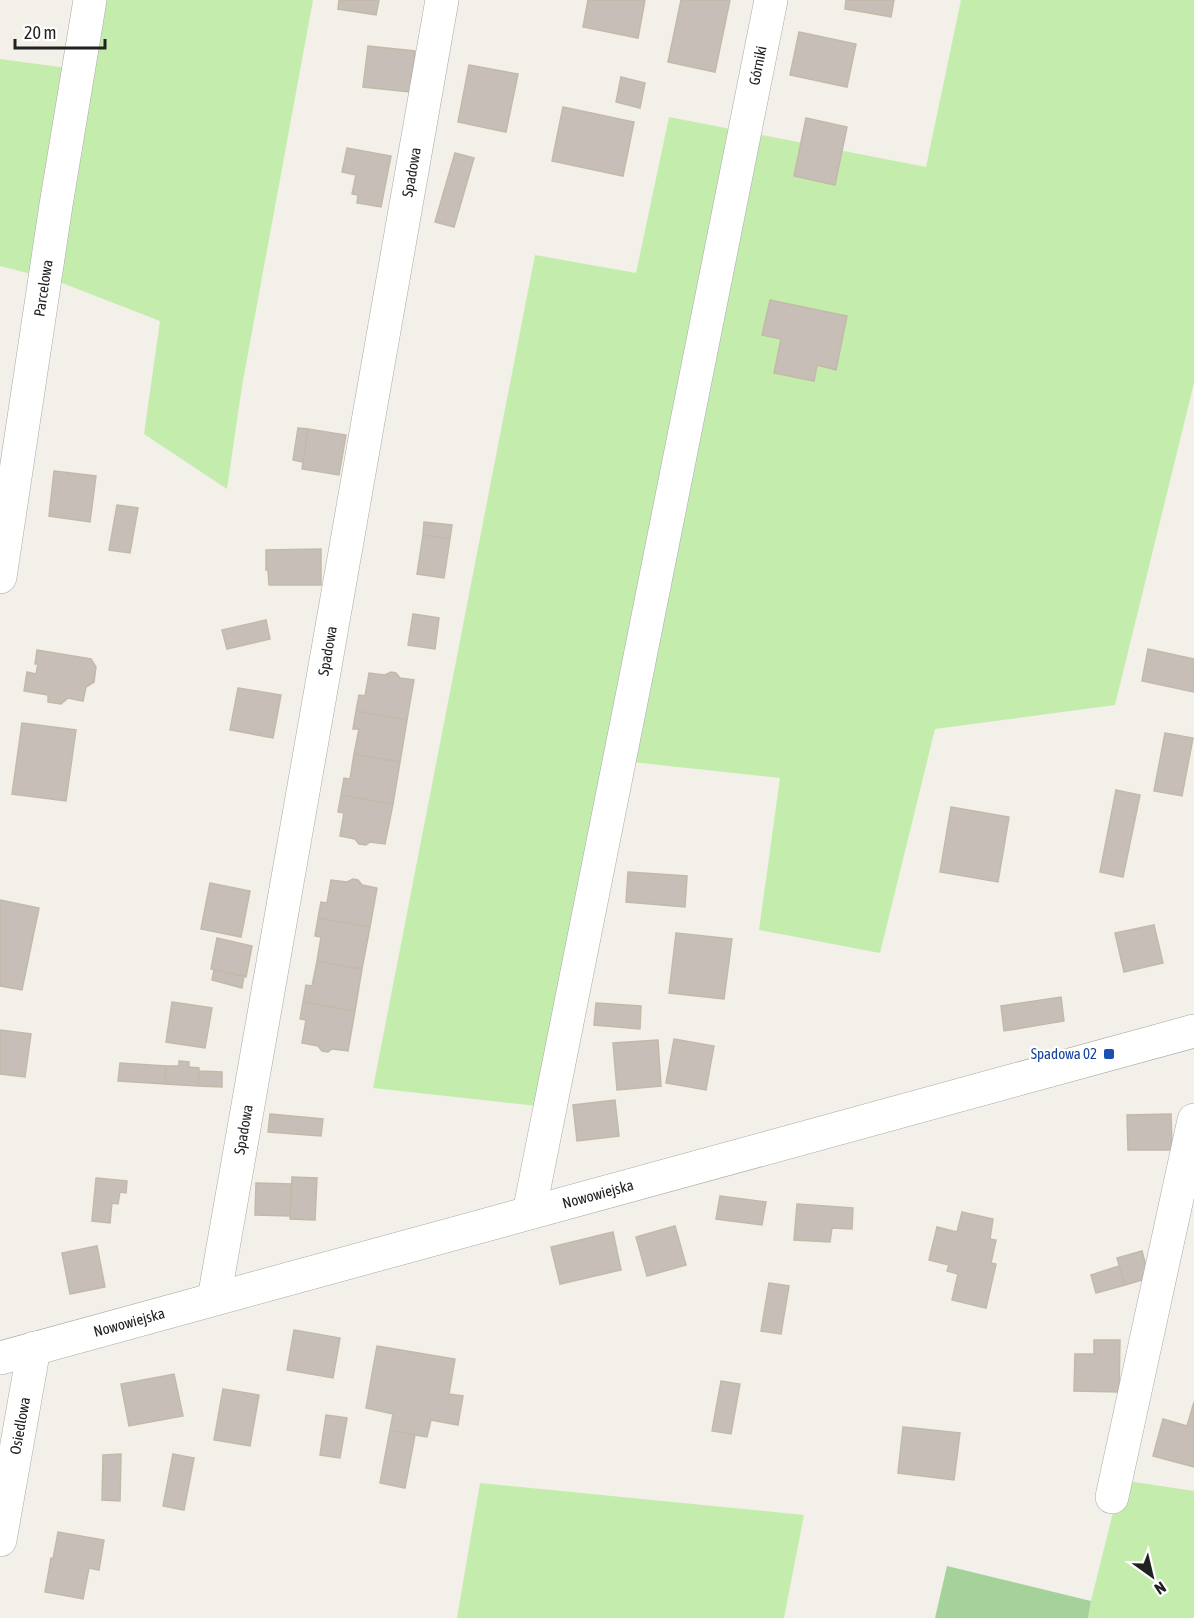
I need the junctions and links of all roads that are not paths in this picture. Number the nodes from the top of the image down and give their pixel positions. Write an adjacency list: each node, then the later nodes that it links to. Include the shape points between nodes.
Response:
1 (90, 0): 4 (street, Parcelowa)
2 (442, 0): 8 (street, Spadowa)
3 (771, 0): 7 (street, Górniki)
4 (0, 577)
5 (1194, 1031): 7 (street, Nowowiejska)
6 (1194, 1120): 11 (street)
7 (529, 1213): 8 (street, Nowowiejska)
8 (214, 1299): 9 (street, Nowowiejska)
9 (34, 1348): 10 (street, Nowowiejska); 12 (street, Osiedlowa)
10 (0, 1358)
11 (1112, 1497)
12 (0, 1540)

